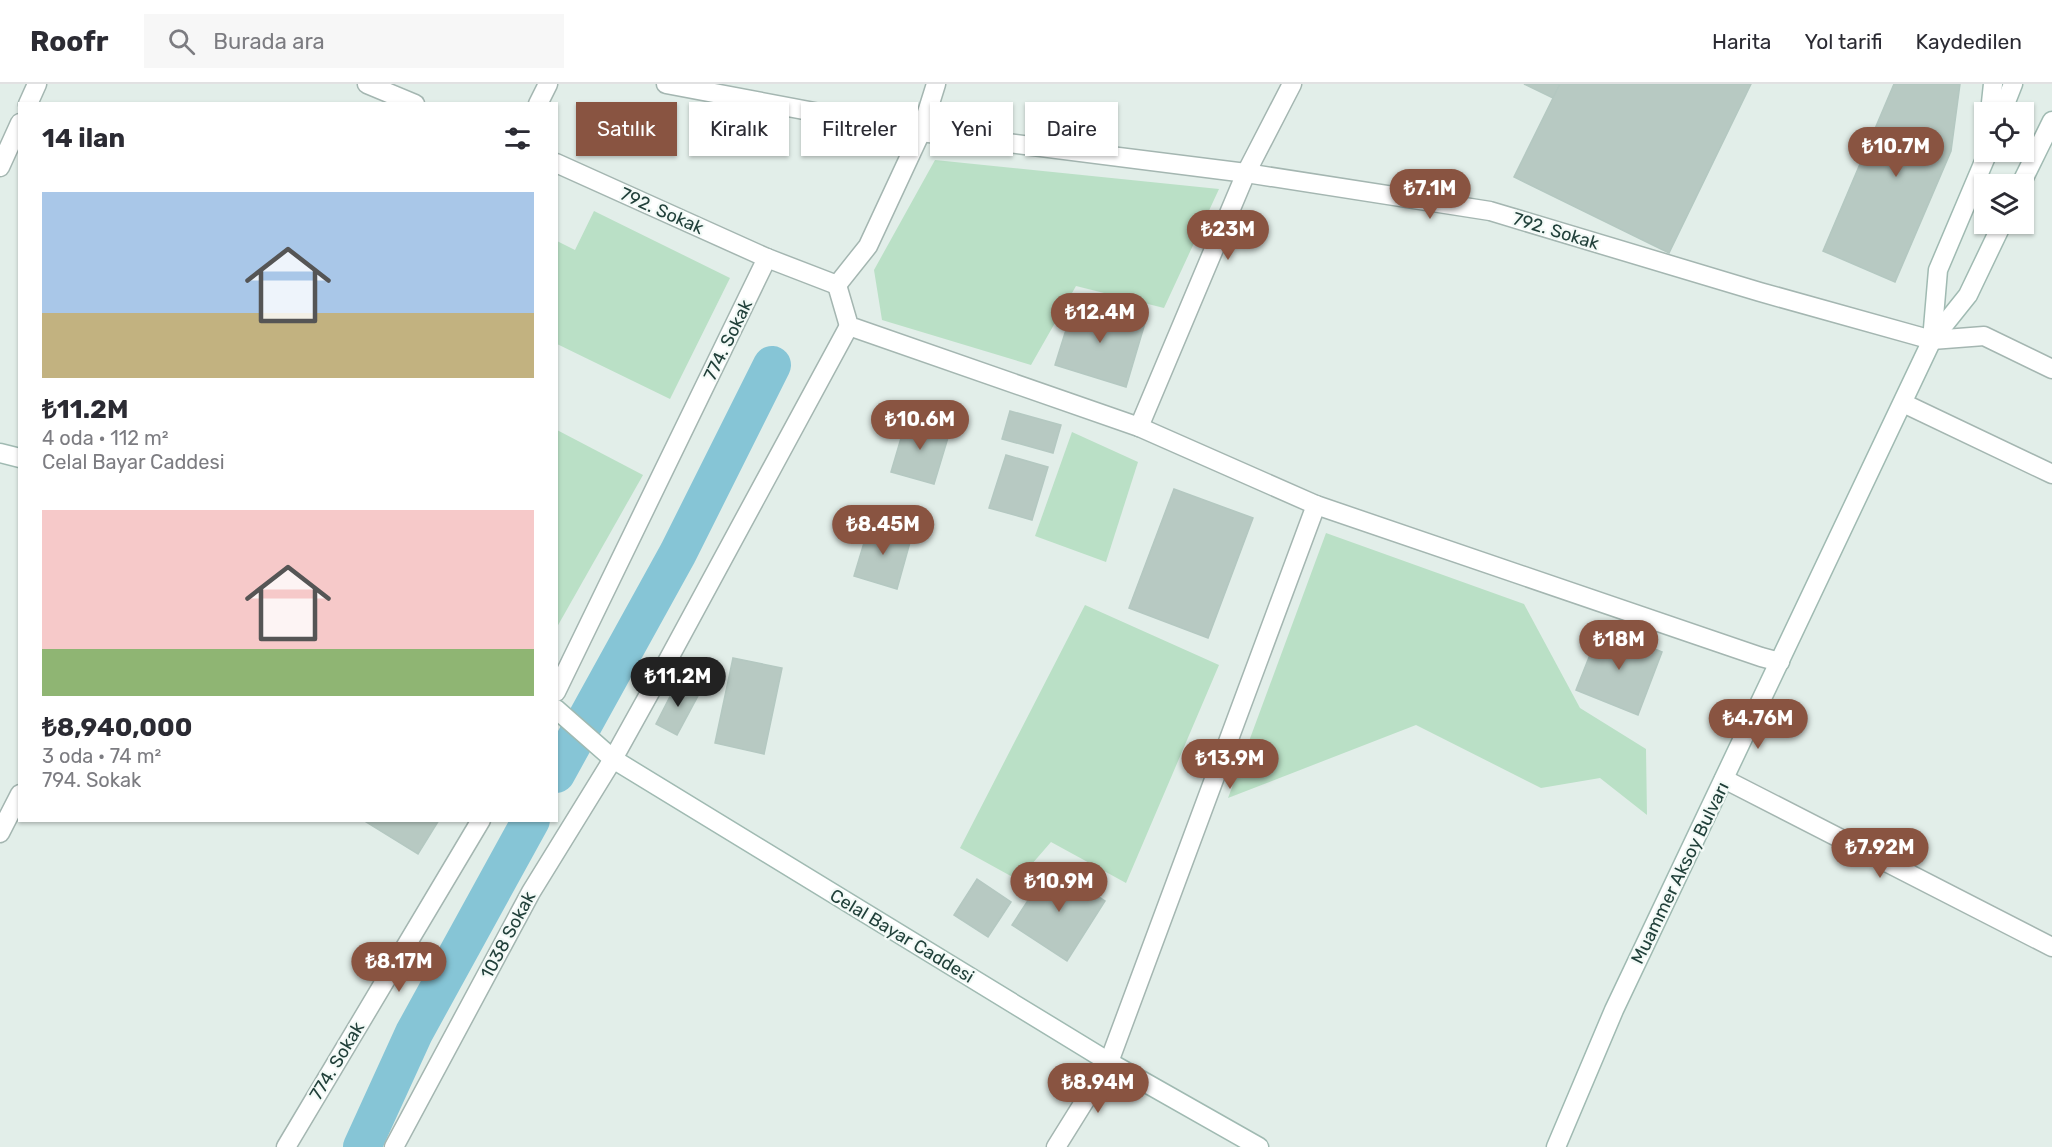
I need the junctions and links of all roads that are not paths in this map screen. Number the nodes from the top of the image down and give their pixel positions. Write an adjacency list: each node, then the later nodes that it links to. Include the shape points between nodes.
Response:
1 (37, 84): 9 (street)
2 (367, 84): 10 (street)
3 (548, 84): 11 (street)
4 (666, 84): 16 (street, 792. Sokak)
5 (936, 84): 16 (street)
6 (1292, 84): 20 (street)
7 (1993, 84): 12 (street)
8 (2013, 84): 13 (street)
9 (29, 102)
10 (410, 102)
11 (539, 102)
12 (1991, 102)
13 (2006, 102)
14 (2052, 121): 21 (street)
15 (18, 127): 19 (street)
16 (921, 132): 20 (street, 792. Sokak); 24 (street, via 868,246)
17 (1983, 162): 26 (street, Muammer Aksoy Bulvarı, via 1938,270)
18 (558, 164): 23 (street, 792. Sokak)
19 (0, 167)
20 (1246, 173): 26 (street, 792. Sokak, via 1490,211); 29 (street)
21 (2026, 174)
22 (1997, 234): 26 (street, Muammer Aksoy Bulvarı, via 1968,295)
23 (767, 258): 24 (street); 35 (street, 774. Sokak)
24 (837, 285): 25 (street)
25 (849, 326): 29 (street); 37 (street, 1038 Sokak)
26 (1932, 340): 27 (street, 792. Sokak, via 1984,336); 28 (street, Muammer Aksoy Bulvarı)
27 (2052, 369)
28 (1903, 403): 32 (street); 34 (street, Muammer Aksoy Bulvarı)
29 (1139, 427): 33 (street)
30 (0, 453): 31 (street)
31 (18, 458)
32 (2052, 474)
33 (1316, 505): 34 (street); 43 (street)
34 (1780, 662): 38 (street, Muammer Aksoy Bulvarı)
35 (558, 688)
36 (558, 711): 37 (street, Celal Bayar Caddesi)
37 (612, 759): 43 (street, Celal Bayar Caddesi); 45 (street, 1038 Sokak, via 531,892)
38 (1724, 779): 42 (street); 48 (street, Muammer Aksoy Bulvarı, via 1614,1010)
39 (18, 798): 41 (street)
40 (480, 822): 44 (street, 774. Sokak)
41 (0, 833)
42 (2052, 947)
43 (1109, 1062): 46 (street); 47 (street, Celal Bayar Caddesi)
44 (286, 1147)
45 (394, 1147)
46 (1056, 1147)
47 (1259, 1147)
48 (1556, 1147)

